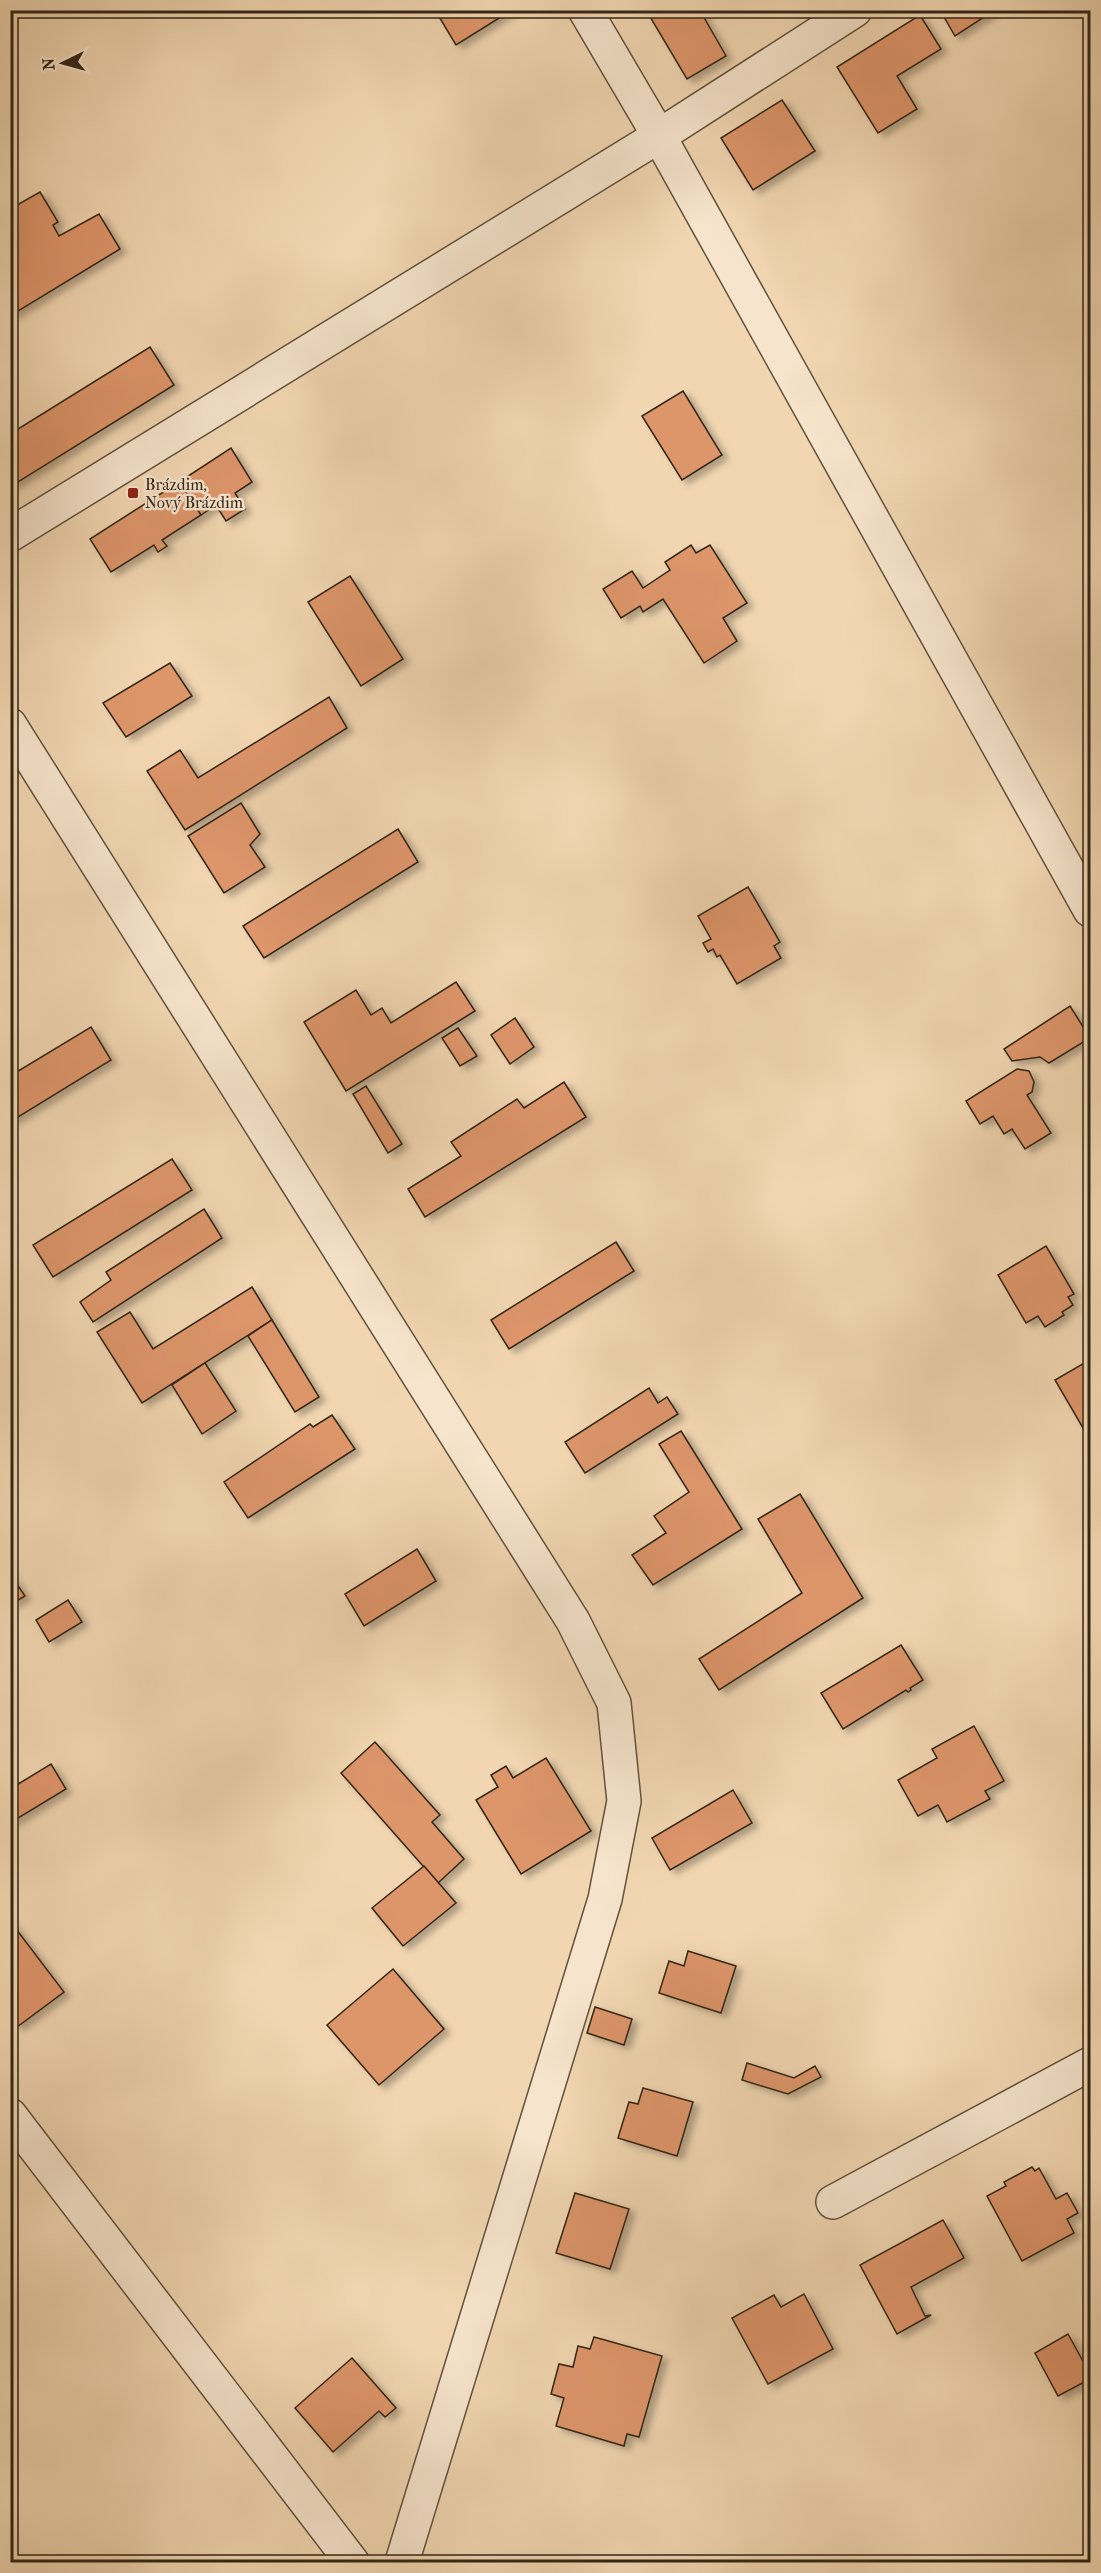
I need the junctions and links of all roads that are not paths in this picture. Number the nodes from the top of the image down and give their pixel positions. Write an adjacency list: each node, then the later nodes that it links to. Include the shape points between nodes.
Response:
1 (585, 10): 3 (street)
2 (855, 10): 3 (street)
3 (659, 136): 4 (street); 6 (street)
4 (10, 535)
5 (10, 725): 11 (street, via 573,1621 614,1703 624,1801 605,1899)
6 (1090, 910)
7 (1090, 2064): 9 (street)
8 (10, 2115): 10 (street)
9 (833, 2202)
10 (352, 2562)
11 (402, 2562)

